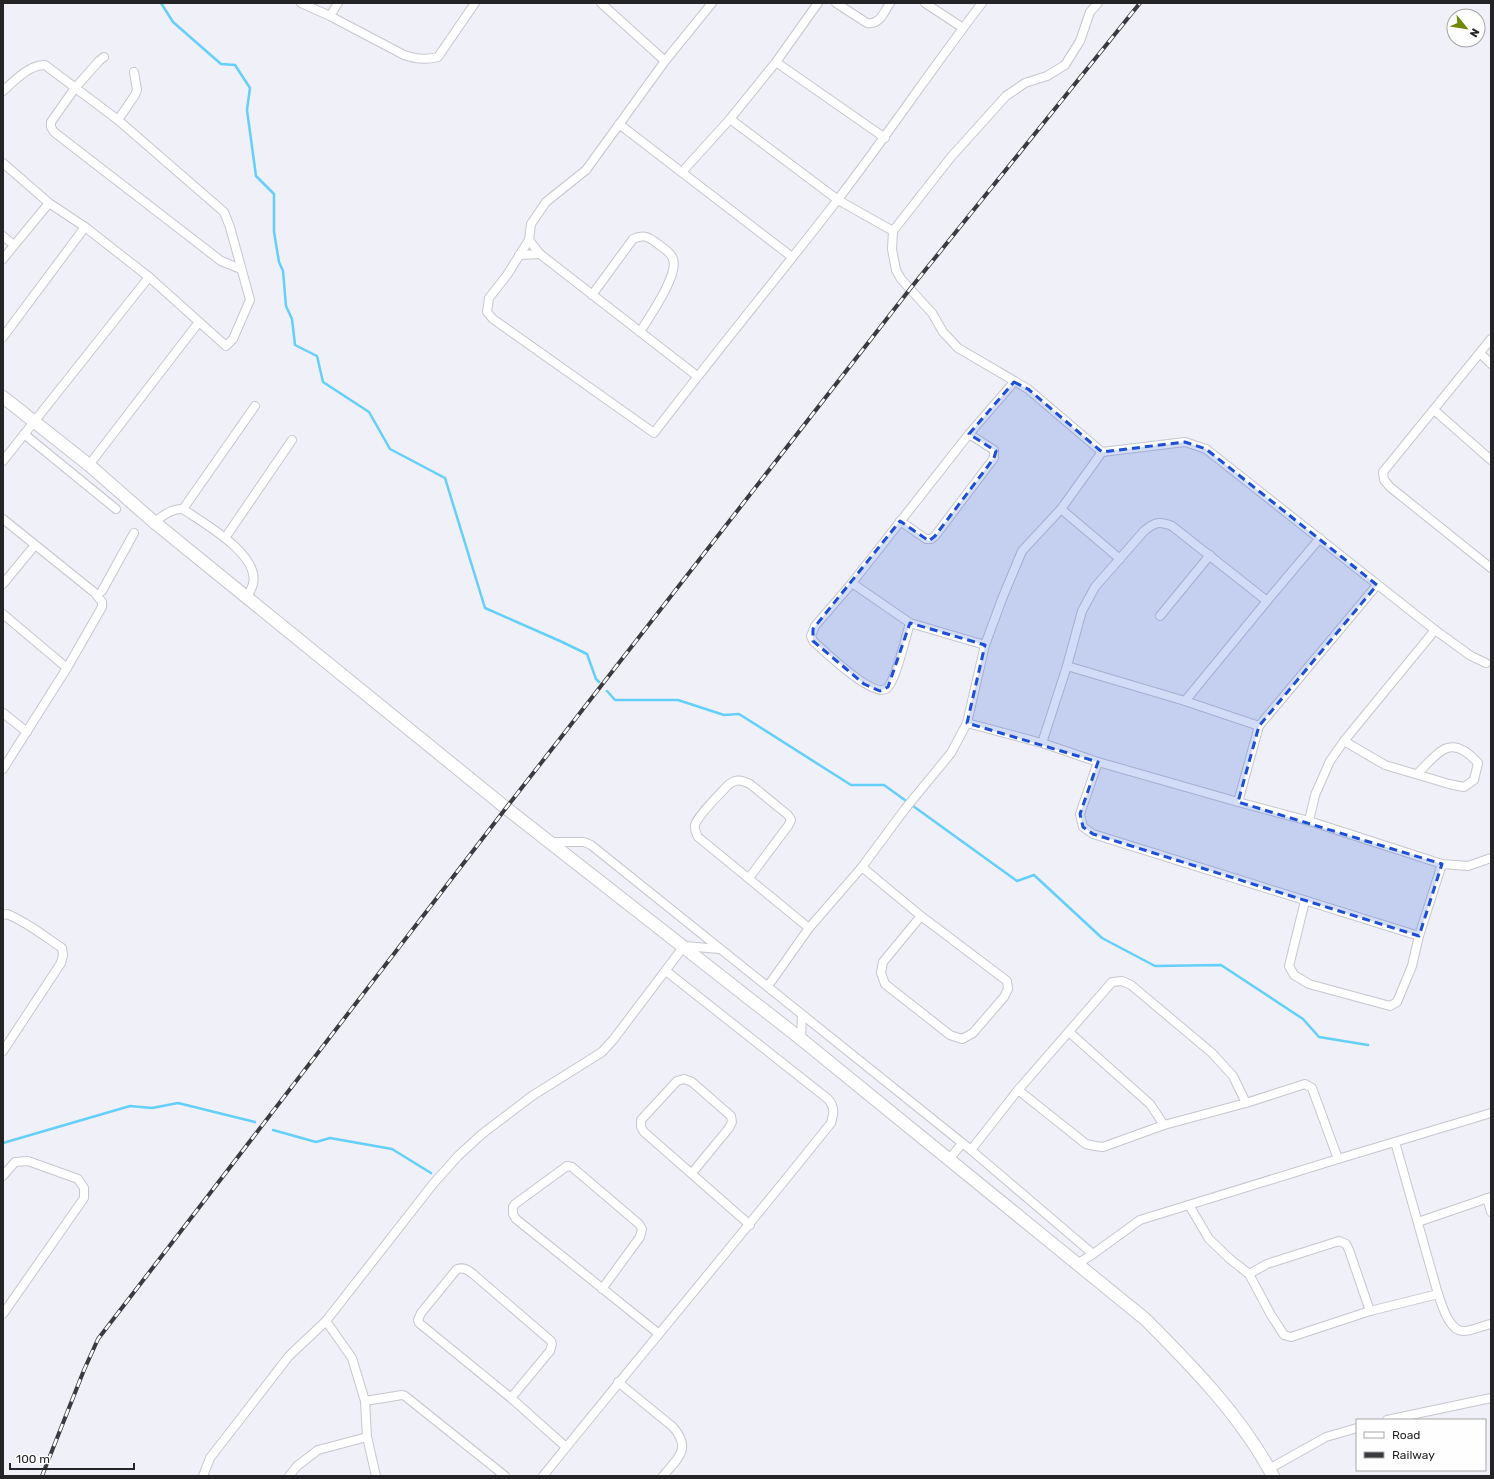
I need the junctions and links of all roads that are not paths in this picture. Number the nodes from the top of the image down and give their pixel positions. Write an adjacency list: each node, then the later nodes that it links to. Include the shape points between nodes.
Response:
1 (301, 3): 12 (street)
2 (338, 3): 12 (street)
3 (475, 3): 12 (street, via 438,57 428,59 404,55)
4 (601, 3): 15 (street)
5 (712, 3): 15 (street)
6 (818, 3): 16 (street)
7 (836, 3): 8 (street, via 871,24 880,19)
8 (890, 3)
9 (925, 3): 13 (street)
10 (982, 3): 13 (street)
11 (1098, 3): 29 (street, via 1090,12 1080,42 1065,65 1047,76 1025,83 1006,96 951,157)
12 (330, 16)
13 (963, 28): 23 (street)
14 (104, 57): 18 (street)
15 (665, 61): 22 (street)
16 (776, 62): 20 (street); 23 (street)
17 (134, 72): 21 (street, via 137,90)
18 (76, 88): 19 (street, via 45,65 41,65 17,77); 21 (street); 37 (street, via 52,122 54,132 221,261)
19 (3, 91)
20 (730, 119): 25 (street); 26 (street)
21 (118, 120): 37 (street, via 224,212)
22 (619, 124): 25 (street); 31 (street, via 586,170 546,202 531,224)
23 (885, 138): 26 (street)
24 (3, 163): 27 (street)
25 (682, 172): 35 (street)
26 (838, 200): 29 (street); 35 (street)
27 (49, 202): 28 (street); 32 (street)
28 (86, 226): 38 (street); 42 (street)
29 (893, 231): 47 (street, via 892,250 896,270 932,314 943,332 958,348)
30 (3, 236): 32 (street)
31 (529, 240): 33 (street); 34 (street)
32 (14, 245): 36 (street)
33 (540, 254): 34 (street); 39 (street)
34 (519, 255): 46 (street, via 489,298 487,312 493,319 654,433)
35 (792, 257): 46 (street)
36 (3, 259)
37 (241, 269): 40 (street, via 250,300 233,339 226,346)
38 (149, 277): 40 (street); 51 (street)
39 (592, 295): 41 (street); 41 (street, via 633,239 641,236 650,238 671,254 674,269 669,282)
40 (199, 322): 58 (street)
41 (640, 332): 46 (street)
42 (3, 337)
43 (1491, 339): 44 (street)
44 (1480, 354): 45 (street); 50 (street)
45 (1491, 364)
46 (697, 376)
47 (1014, 382): 53 (street); 55 (street, via 1028,389)
48 (3, 397): 51 (street)
49 (255, 406): 60 (street)
50 (1434, 410): 56 (street); 71 (street, via 1384,472 1384,480)
51 (35, 421): 52 (street); 58 (street)
52 (24, 434): 57 (street); 59 (street)
53 (969, 434): 63 (street); 63 (street, via 994,450 994,458 934,536 926,539)
54 (292, 440): 66 (street)
55 (1102, 452): 61 (street); 67 (street, via 1185,442 1206,449)
56 (1491, 460)
57 (3, 461)
58 (89, 465): 64 (street)
59 (116, 509)
60 (183, 509): 64 (street, via 172,510); 66 (street)
61 (1061, 509): 70 (street); 82 (street, via 1022,551)
62 (3, 519): 68 (street)
63 (900, 521): 72 (street)
64 (154, 522): 76 (street)
65 (134, 533): 75 (street)
66 (225, 538): 76 (street, via 250,564 253,583)
67 (1320, 538): 74 (street); 77 (street)
68 (35, 546): 73 (street); 85 (street, via 95,593 102,602 100,612)
69 (1210, 555): 70 (street, via 1172,526 1163,523 1153,524 1144,531); 77 (street); 79 (street)
70 (1120, 559): 84 (street, via 1095,587 1082,611)
71 (1491, 568)
72 (852, 583): 80 (street); 80 (street, via 815,626 811,636 813,641 864,684 880,690 888,687 894,678)
73 (3, 584)
74 (1377, 585): 81 (street); 89 (street)
75 (102, 591)
76 (247, 598): 98 (street)
77 (1268, 600): 86 (street)
78 (3, 614): 85 (street)
79 (1160, 616)
80 (910, 623): 82 (street)
81 (1434, 630): 83 (street, via 1471,656); 91 (street)
82 (985, 645): 88 (street)
83 (1489, 662)
84 (1067, 666): 86 (street); 92 (street)
85 (67, 668): 90 (street)
86 (1185, 701): 89 (street)
87 (3, 713): 90 (street)
88 (967, 723): 92 (street); 101 (street, via 951,753)
89 (1260, 726): 96 (street)
90 (27, 732): 94 (street)
91 (1344, 741): 95 (street, via 1385,764); 97 (street, via 1330,761 1315,795)
92 (1042, 743): 93 (street)
93 (1098, 762): 96 (street); 103 (street, via 1080,814 1083,827 1093,834)
94 (3, 769)
95 (1417, 774): 95 (street, via 1464,787 1474,780 1478,763 1468,752 1455,747 1440,751)
96 (1238, 802): 97 (street)
97 (1309, 821): 100 (street)
98 (550, 842): 108 (street); 109 (street, via 584,842 591,845)
99 (1491, 858): 100 (street, via 1468,866)
100 (1442, 864): 107 (street)
101 (862, 867): 105 (street); 106 (street)
102 (749, 878): 102 (street, via 698,837 694,827 697,819 727,786 737,780 750,784 791,820); 106 (street)
103 (1305, 901): 107 (street); 107 (street, via 1288,966 1294,975 1309,984 1390,1006 1397,1002 1412,966)
104 (3, 915): 115 (street, via 15,917 36,930 62,948 63,956 61,963)
105 (921, 916): 105 (street, via 1007,982 1008,989 1004,997 973,1033 962,1038 950,1035 885,984 881,973 883,962)
106 (809, 928): 111 (street)
107 (1419, 936)
108 (684, 946): 109 (street); 110 (street); 114 (street)
109 (720, 949): 111 (street)
110 (666, 971): 131 (street, via 828,1099 834,1110 831,1123); 139 (street, via 602,1052 532,1096 458,1156 433,1184)
111 (768, 986): 112 (street)
112 (802, 1014): 114 (street); 120 (street)
113 (1069, 1032): 116 (street); 117 (street, via 1112,982 1122,981 1131,985 1212,1053 1233,1076); 119 (street, via 1150,1104)
114 (801, 1039): 124 (street)
115 (3, 1052)
116 (1018, 1090): 119 (street, via 1086,1144 1103,1147); 122 (street)
117 (1246, 1103): 119 (street); 123 (street, via 1305,1084 1312,1088)
118 (1491, 1113): 121 (street)
119 (1164, 1125)
120 (962, 1142): 122 (street); 124 (street)
121 (1395, 1142): 123 (street); 130 (street)
122 (971, 1150): 132 (street)
123 (1338, 1158): 128 (street)
124 (949, 1160): 133 (street)
125 (692, 1173): 125 (street, via 641,1127 641,1120 677,1081 684,1079 692,1082 731,1116 732,1122); 131 (street)
126 (3, 1176): 138 (street, via 15,1162 28,1161 78,1179 84,1188 84,1198)
127 (1489, 1197): 129 (street); 130 (street)
128 (1190, 1204): 132 (street, via 1140,1220); 134 (street, via 1209,1239)
129 (1491, 1212)
130 (1418, 1222): 136 (street)
131 (750, 1225): 141 (street)
132 (1093, 1254): 133 (street)
133 (1077, 1264): 150 (street, via 1145,1318 1192,1366 1238,1421)
134 (1249, 1274): 137 (street, via 1284,1335 1291,1337); 137 (street, via 1267,1264 1339,1241 1346,1244 1349,1250)
135 (602, 1289): 135 (street, via 513,1214 515,1204 567,1166 572,1167 642,1229 640,1237); 141 (street)
136 (1438, 1294): 137 (street); 140 (street, via 1446,1316 1455,1328 1464,1332)
137 (1370, 1311)
138 (3, 1314)
139 (326, 1321): 145 (street, via 352,1358); 151 (street, via 289,1356 210,1458)
140 (1491, 1324)
141 (658, 1334): 142 (street)
142 (618, 1382): 149 (street); 156 (street, via 680,1435 683,1446 680,1456)
143 (511, 1398): 143 (street, via 419,1323 420,1313 457,1269 466,1268 551,1341 550,1351); 149 (street)
144 (1491, 1398): 146 (street)
145 (365, 1400): 148 (street); 154 (street, via 402,1394)
146 (1392, 1419)
147 (1356, 1428): 150 (street, via 1326,1437)
148 (366, 1437): 152 (street, via 318,1450 297,1466); 153 (street)
149 (566, 1446): 155 (street)
150 (1271, 1472)
151 (203, 1476)
152 (289, 1476)
153 (376, 1476)
154 (505, 1476)
155 (543, 1476)
156 (663, 1476)

